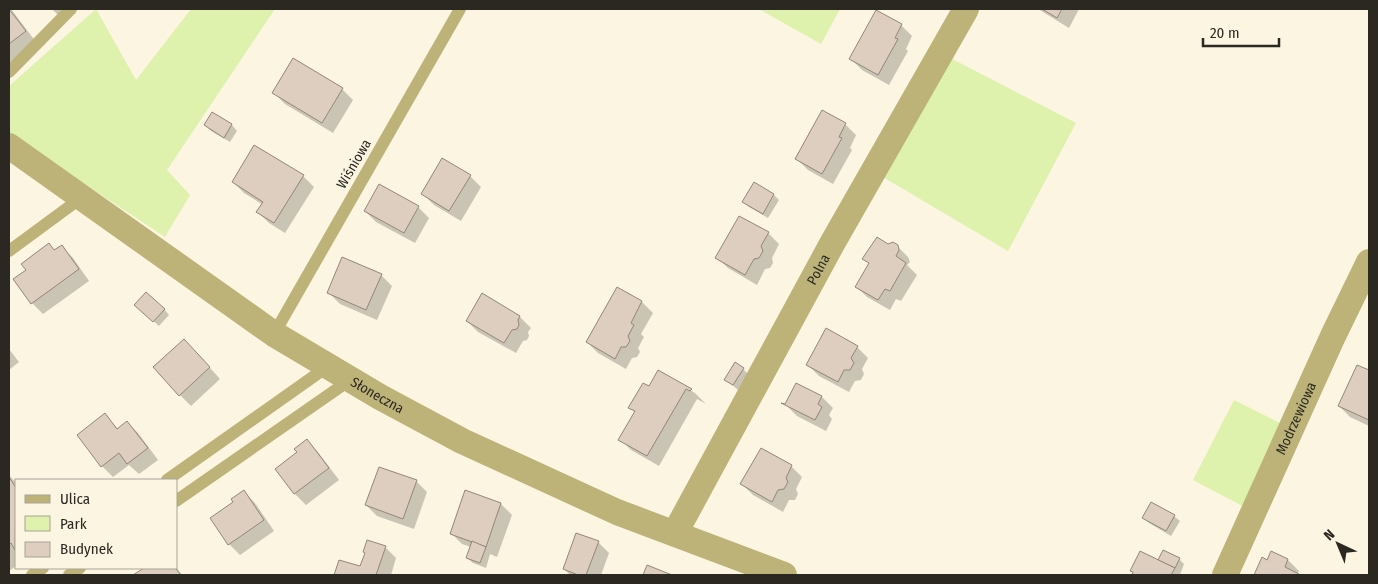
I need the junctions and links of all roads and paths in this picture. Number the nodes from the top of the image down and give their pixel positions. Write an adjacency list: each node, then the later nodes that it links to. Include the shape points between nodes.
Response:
1 (71, 9): 4 (lane)
2 (460, 9): 9 (lane, Wiśniowa)
3 (966, 9): 14 (street, Polna, via 833,242)
4 (9, 72)
5 (9, 146): 6 (street, Słoneczna)
6 (81, 198): 7 (lane); 9 (street, Słoneczna)
7 (9, 252)
8 (1369, 262): 16 (street, Modrzewiowa)
9 (274, 334): 10 (street, Słoneczna)
10 (328, 367): 11 (street, Słoneczna); 12 (lane)
11 (350, 380): 13 (lane); 14 (street, Słoneczna, via 470,444 617,512)
12 (168, 479)
13 (178, 500)
14 (675, 533): 15 (street, Słoneczna)
15 (784, 575)
16 (1225, 575)

